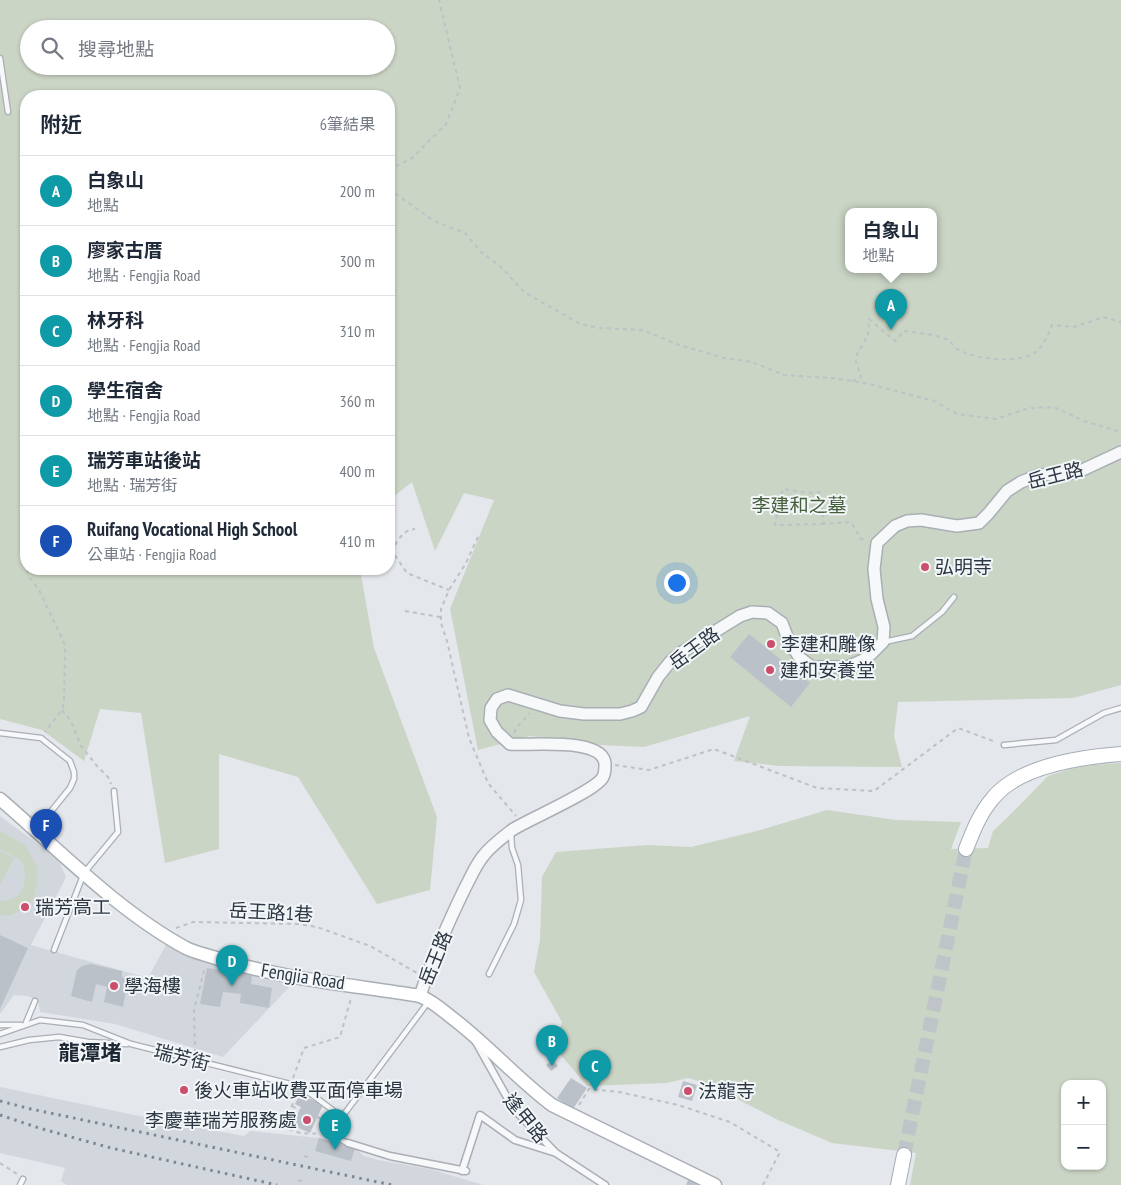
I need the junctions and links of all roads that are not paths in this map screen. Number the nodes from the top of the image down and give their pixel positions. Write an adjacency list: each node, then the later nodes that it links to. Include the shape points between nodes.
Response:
1 (0, 58): 2 (lane)
2 (8, 112)
3 (1121, 452): 5 (street, 岳王路, via 1076,473 1039,475 1021,482 978,523 957,526 921,520 895,526 877,543 874,568 884,627)
4 (954, 598): 5 (lane, via 912,636)
5 (883, 642): 13 (street, 岳王路, via 872,654 847,667 812,667 799,657 782,623 768,613 752,612 740,616 676,657 658,678 641,707 632,711 584,714 560,711 508,695 497,699 491,708 490,720 510,744 562,744 588,748 600,753 606,764 603,778 589,790)
6 (1121, 708): 8 (lane, via 1104,713 1056,740)
7 (0, 733): 12 (lane, via 41,738 70,761 74,772 70,788)
8 (1004, 745)
9 (1121, 754): 14 (main road, via 1070,760 1014,781 994,796 981,814)
10 (114, 791): 15 (lane, via 118,832)
11 (0, 800): 12 (main road, Fengjia Road)
12 (35, 830): 15 (main road, Fengjia Road)
13 (511, 831): 17 (lane, via 521,900 514,924); 18 (street, 岳王路, via 483,856 473,873 425,979)
14 (966, 849)
15 (84, 873): 16 (lane); 18 (main road, Fengjia Road, via 142,919 188,949 260,970)
16 (54, 950)
17 (489, 974)
18 (425, 998): 22 (main road, Fengjia Road); 26 (lane)
19 (35, 1001): 21 (lane)
20 (0, 1025): 21 (lane)
21 (25, 1025): 23 (lane, 瑞芳街); 24 (lane, 瑞芳街, via 40,1020 83,1025)
22 (469, 1030): 28 (street, 逢甲路, via 513,1108); 33 (main road, Fengjia Road, via 552,1106)
23 (0, 1034)
24 (131, 1044): 25 (lane, 瑞芳街, via 59,1037); 26 (lane, 瑞芳街, via 290,1084 311,1094)
25 (0, 1047)
26 (342, 1117): 27 (lane, via 327,1134)
27 (348, 1143): 28 (street, via 390,1156 464,1171 480,1115 515,1140)
28 (556, 1153): 32 (street, 逢甲路)
29 (904, 1155): 34 (main road)
30 (24, 1179): 31 (lane)
31 (20, 1185)
32 (605, 1185)
33 (715, 1185)
34 (898, 1185)

